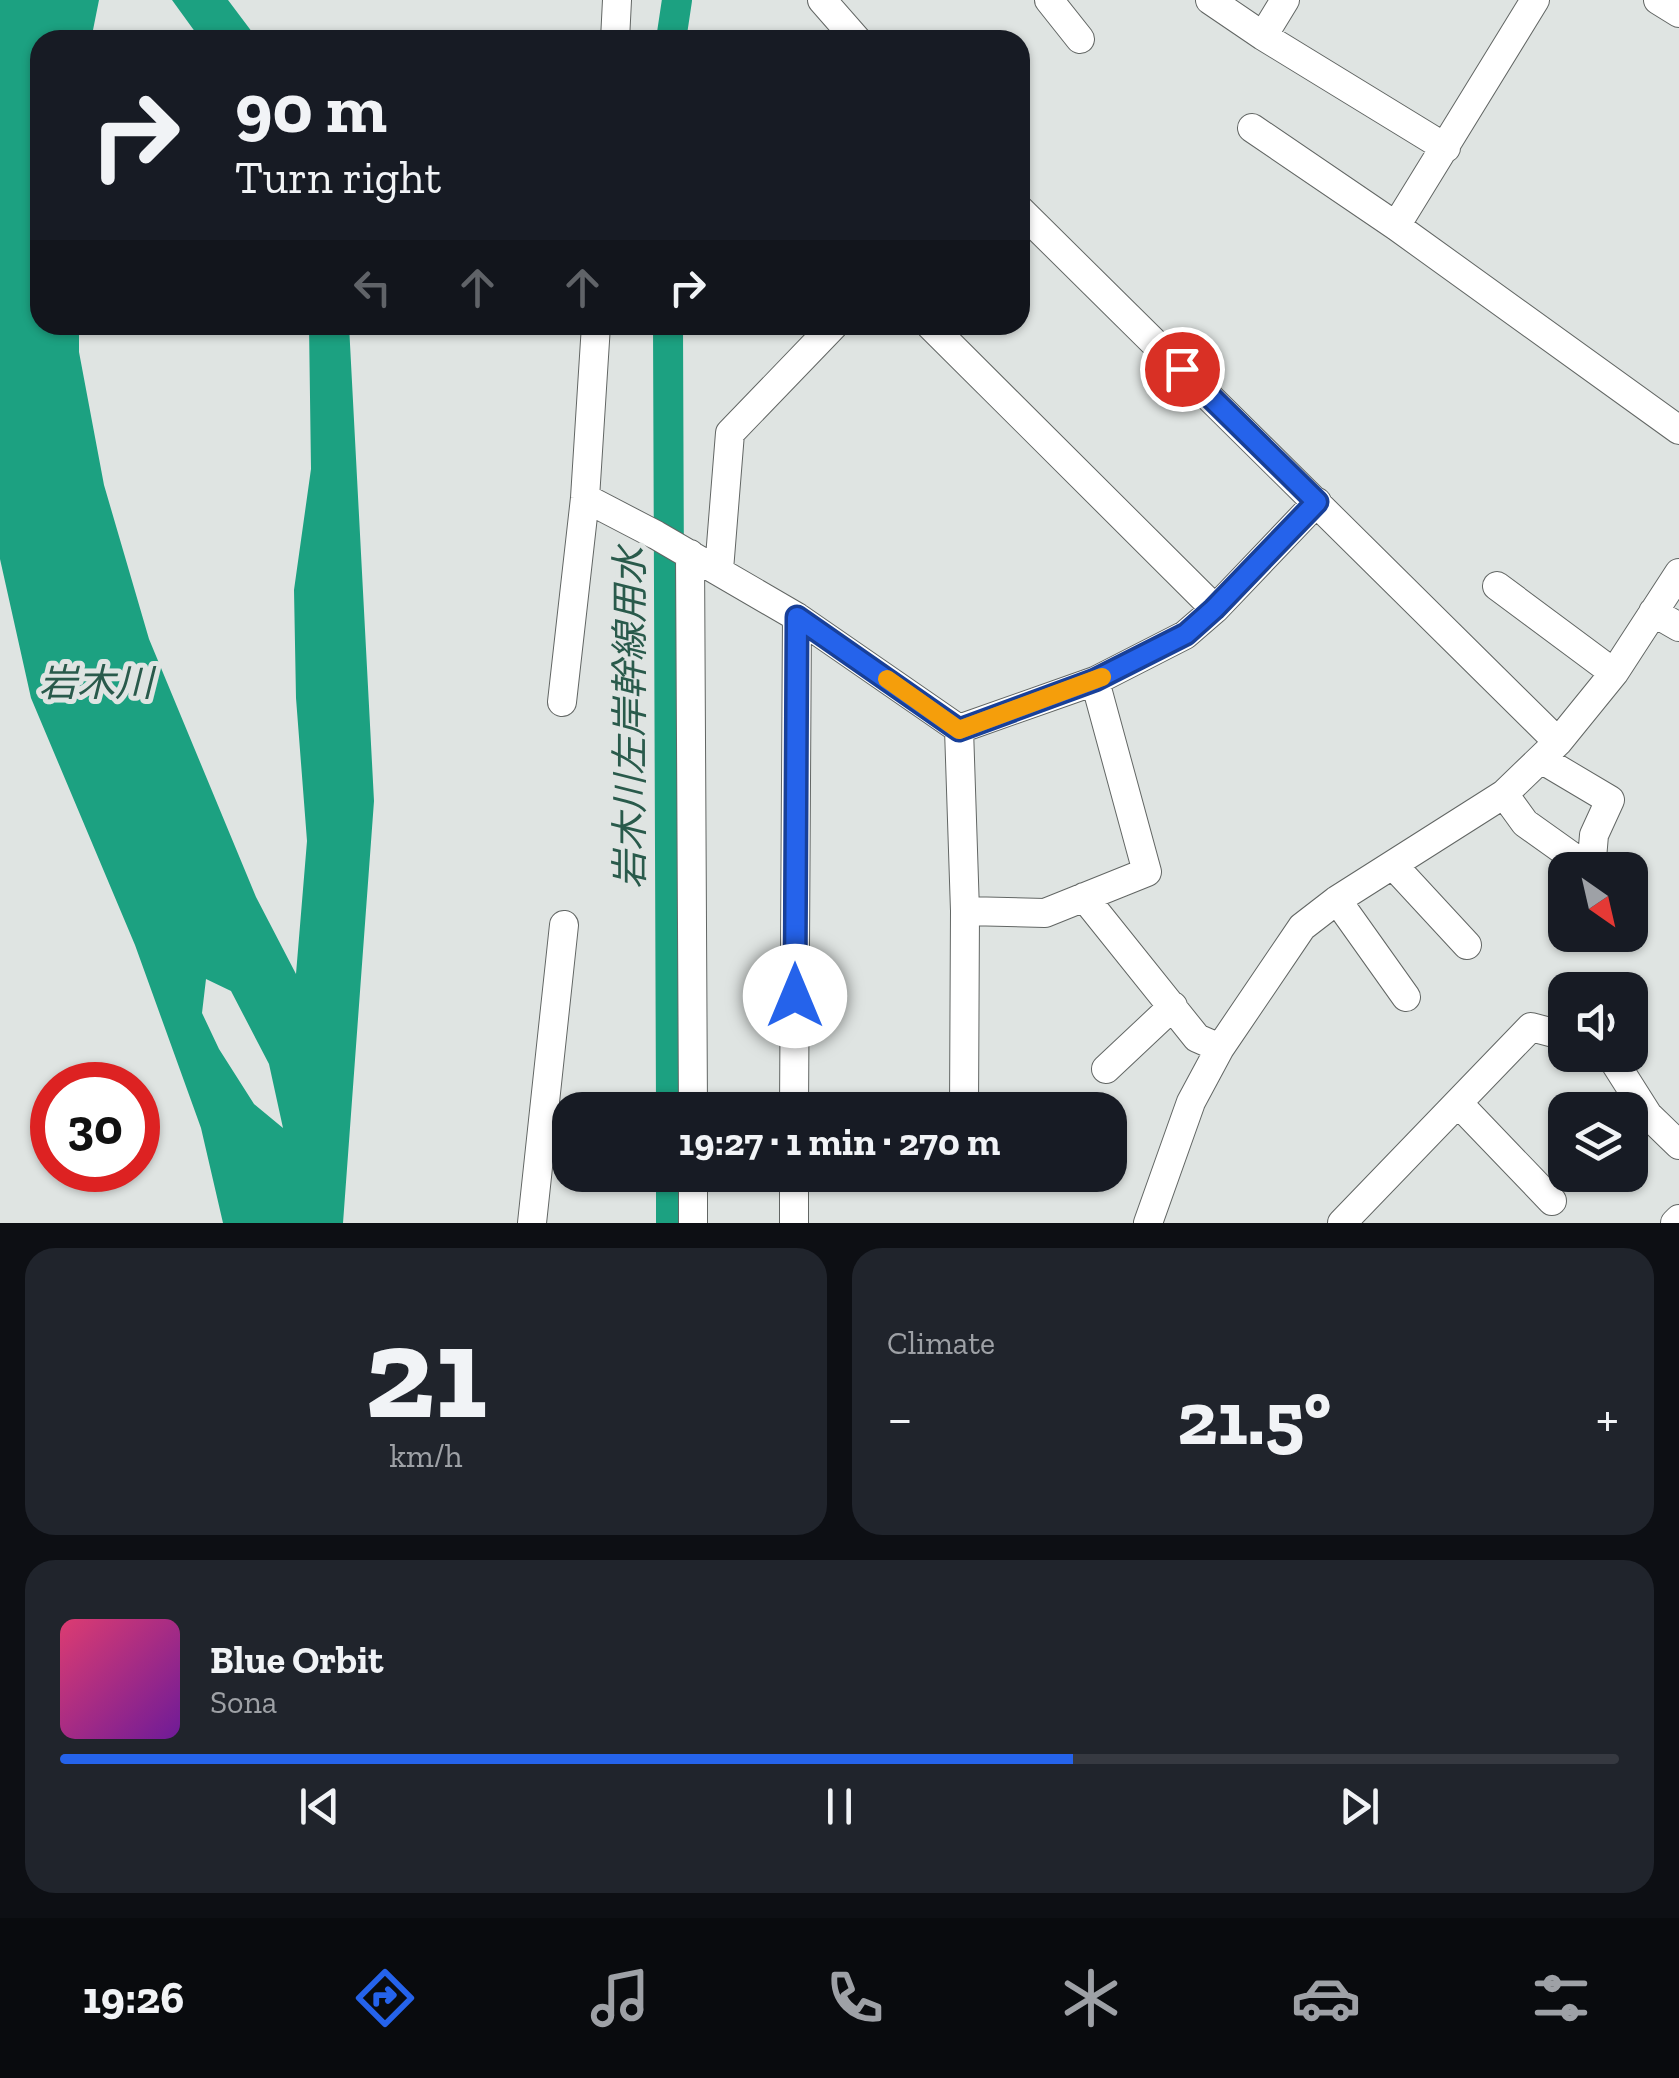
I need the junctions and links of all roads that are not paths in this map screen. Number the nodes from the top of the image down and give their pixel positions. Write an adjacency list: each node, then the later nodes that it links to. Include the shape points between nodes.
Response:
1 (617, 0): 9 (street)
2 (822, 0): 10 (street)
3 (1048, 0): 12 (street)
4 (1210, 0): 11 (street)
5 (1285, 0): 11 (street)
6 (1535, 0): 14 (street)
7 (1658, 0): 8 (street)
8 (1679, 14)
9 (615, 30)
10 (848, 30)
11 (1263, 36): 14 (street)
12 (1080, 40)
13 (1252, 128): 16 (street)
14 (1446, 148): 16 (street)
15 (1030, 220): 22 (street)
16 (1396, 226): 20 (street)
17 (595, 335): 21 (street)
18 (824, 335): 24 (street, via 730,434)
19 (940, 335): 27 (street)
20 (1679, 430)
21 (585, 498): 23 (street); 33 (street)
22 (1317, 502): 27 (street); 35 (street)
23 (686, 552): 24 (street); 51 (street)
24 (719, 570): 29 (street)
25 (1679, 573): 28 (street)
26 (1497, 586): 31 (street)
27 (1214, 609): 32 (street, via 1186,634)
28 (1653, 612): 30 (street); 31 (street)
29 (797, 617): 34 (street); 52 (street)
30 (1679, 626)
31 (1614, 673): 35 (street)
32 (1095, 680): 34 (street); 40 (street, via 1147,872)
33 (562, 702)
34 (959, 730): 42 (street)
35 (1549, 751): 36 (street); 38 (street, via 1610,800)
36 (1504, 794): 37 (street, via 1525,823); 39 (street)
37 (1566, 852)
38 (1593, 852)
39 (1393, 866): 41 (street); 44 (street)
40 (1084, 898): 42 (street, via 1046,913); 46 (street)
41 (1337, 900): 45 (street); 48 (street, via 1302,927)
42 (964, 911): 53 (street)
43 (564, 925): 59 (street)
44 (1468, 946)
45 (1406, 997)
46 (1172, 1006): 48 (street, via 1197,1038); 49 (street)
47 (1548, 1032): 54 (street, via 1531,1027)
48 (1220, 1048): 62 (street, via 1190,1102)
49 (1106, 1069)
50 (1621, 1072): 55 (street, via 1648,1115)
51 (693, 1092)
52 (794, 1092)
53 (964, 1092)
54 (1458, 1103): 58 (street); 63 (street)
55 (1679, 1145)
56 (693, 1192): 60 (street)
57 (794, 1192): 61 (street)
58 (1552, 1200)
59 (532, 1223)
60 (693, 1223)
61 (794, 1223)
62 (1148, 1223)
63 (1342, 1223)

